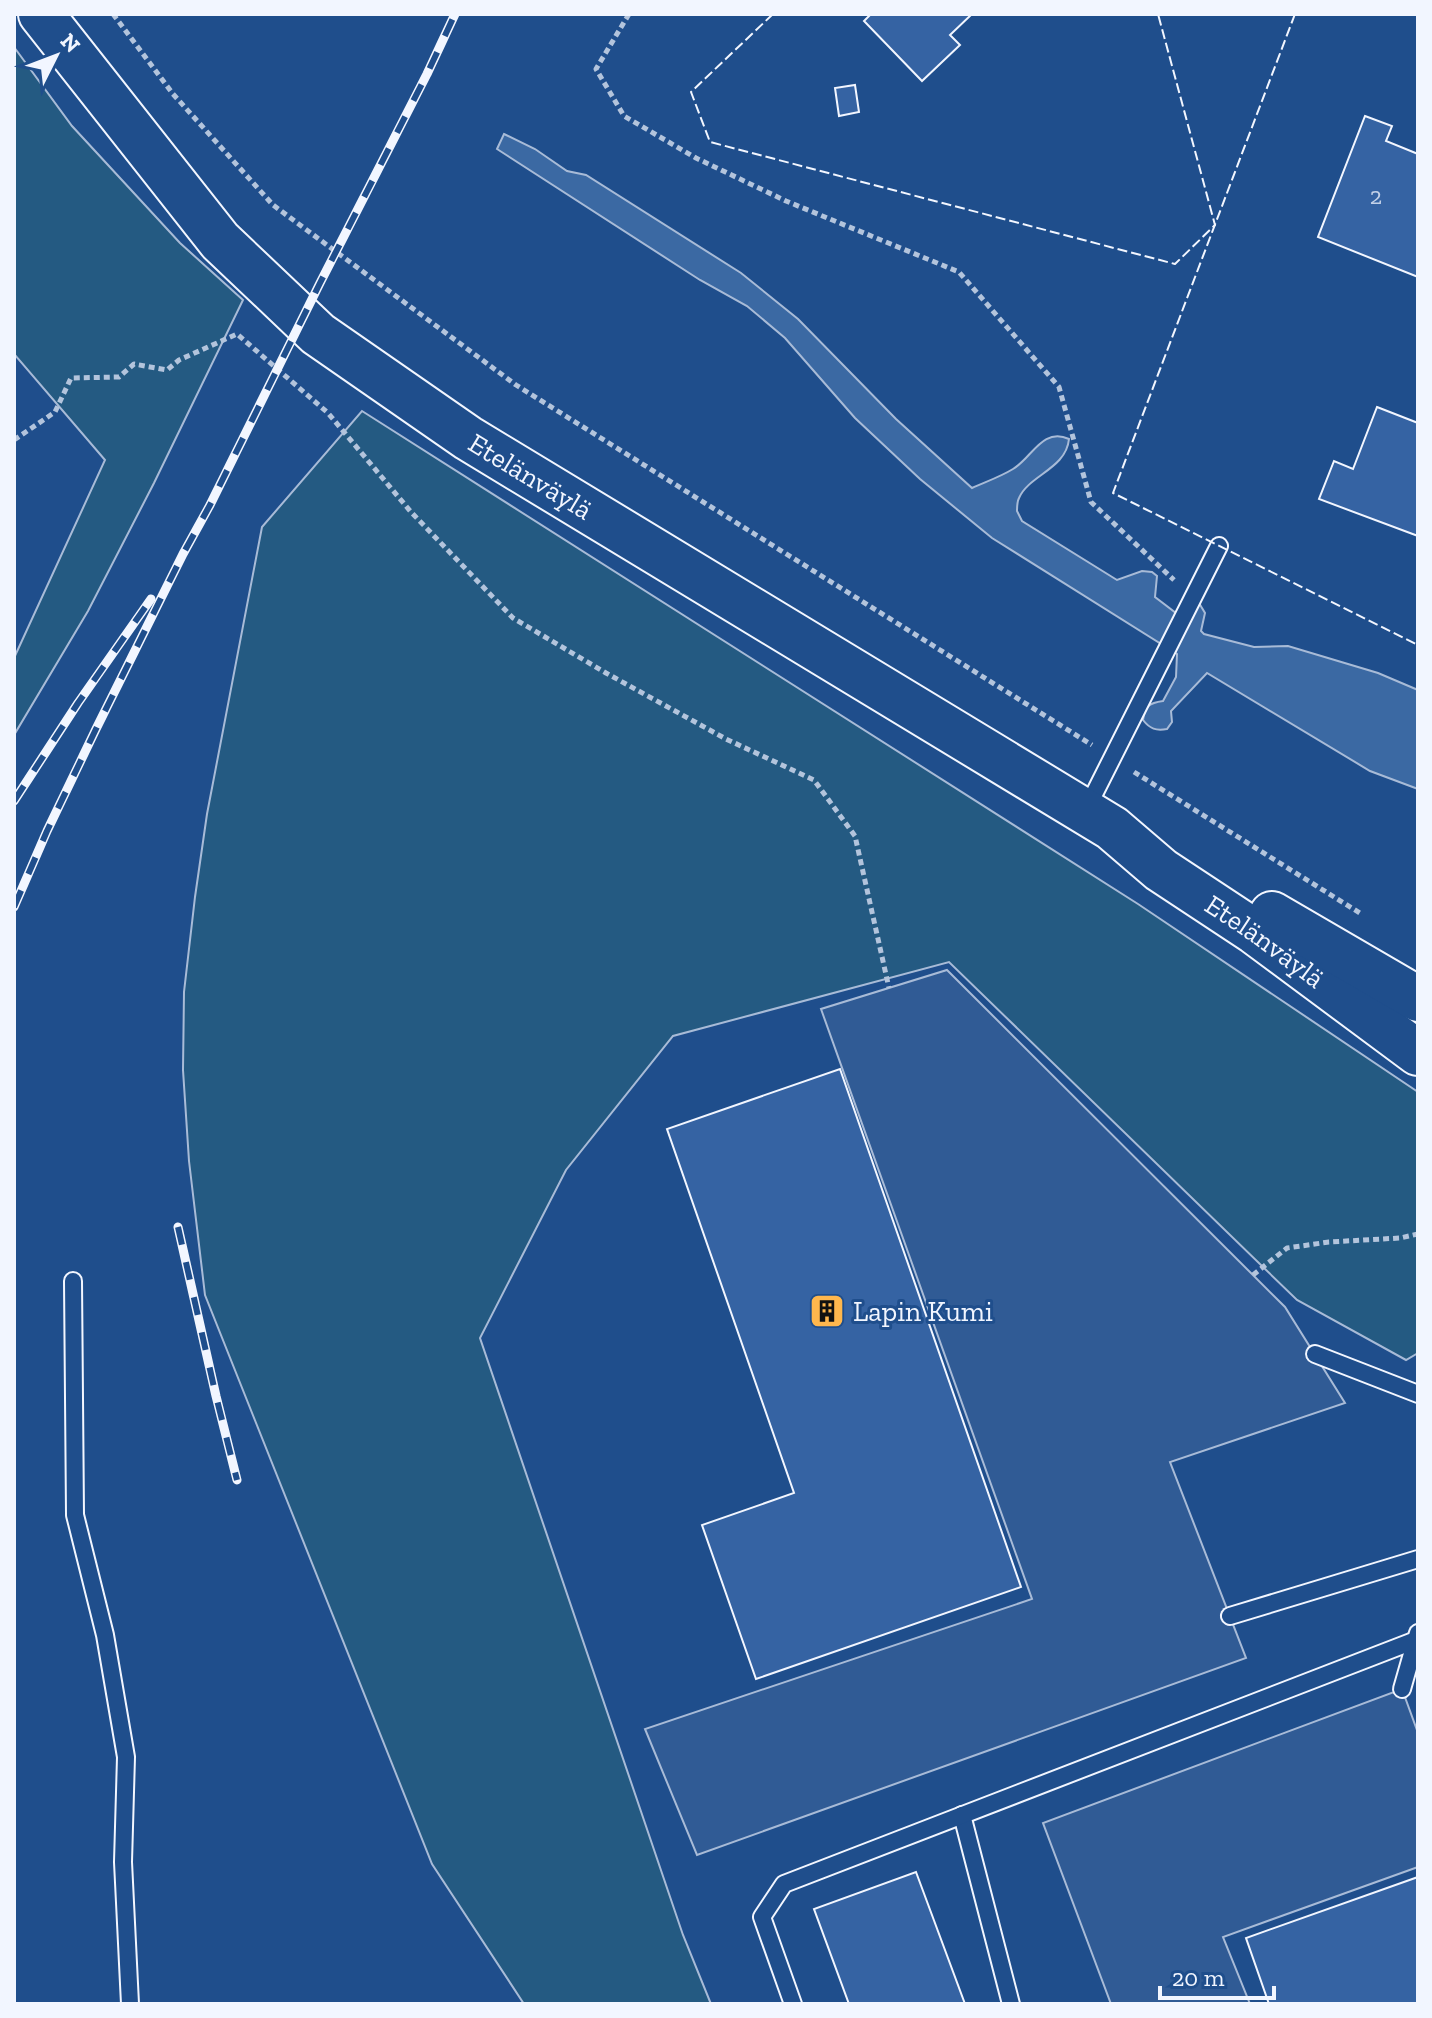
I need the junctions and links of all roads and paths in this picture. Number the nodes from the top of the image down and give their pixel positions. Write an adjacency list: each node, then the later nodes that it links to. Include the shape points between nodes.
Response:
1 (41, 14): 8 (main road, Etelänväylä, via 220,241 318,334 468,438)
2 (113, 14): 7 (path, via 173,94 273,205 516,385)
3 (629, 14): 6 (path, via 596,69 624,116 786,201 959,272 1059,387 1091,502)
4 (14, 440): 10 (path, via 55,412 71,378 119,377 134,364 167,370 237,334 328,413 411,512 513,618 726,739 814,780 855,836)
5 (1219, 546): 6 (lane)
6 (1193, 598): 7 (lane)
7 (1112, 758): 8 (lane); 9 (path)
8 (1098, 819): 11 (main road, Etelänväylä, via 1179,855); 12 (main road, Etelänväylä)
9 (1375, 923)
10 (889, 988)
11 (1418, 999)
12 (1418, 1053)
13 (1418, 1234): 14 (path, via 1287,1248)
14 (1253, 1275)
15 (73, 1281): 23 (lane, via 75,1515 105,1635 126,1757 123,1862)
16 (1315, 1354): 17 (lane)
17 (1418, 1394)
18 (1418, 1559): 19 (lane)
19 (1230, 1616)
20 (1417, 1636): 21 (lane); 22 (lane)
21 (1402, 1689)
22 (962, 1815): 24 (lane, via 784,1884 762,1917); 25 (lane)
23 (130, 2004)
24 (793, 2004)
25 (1011, 2004)

